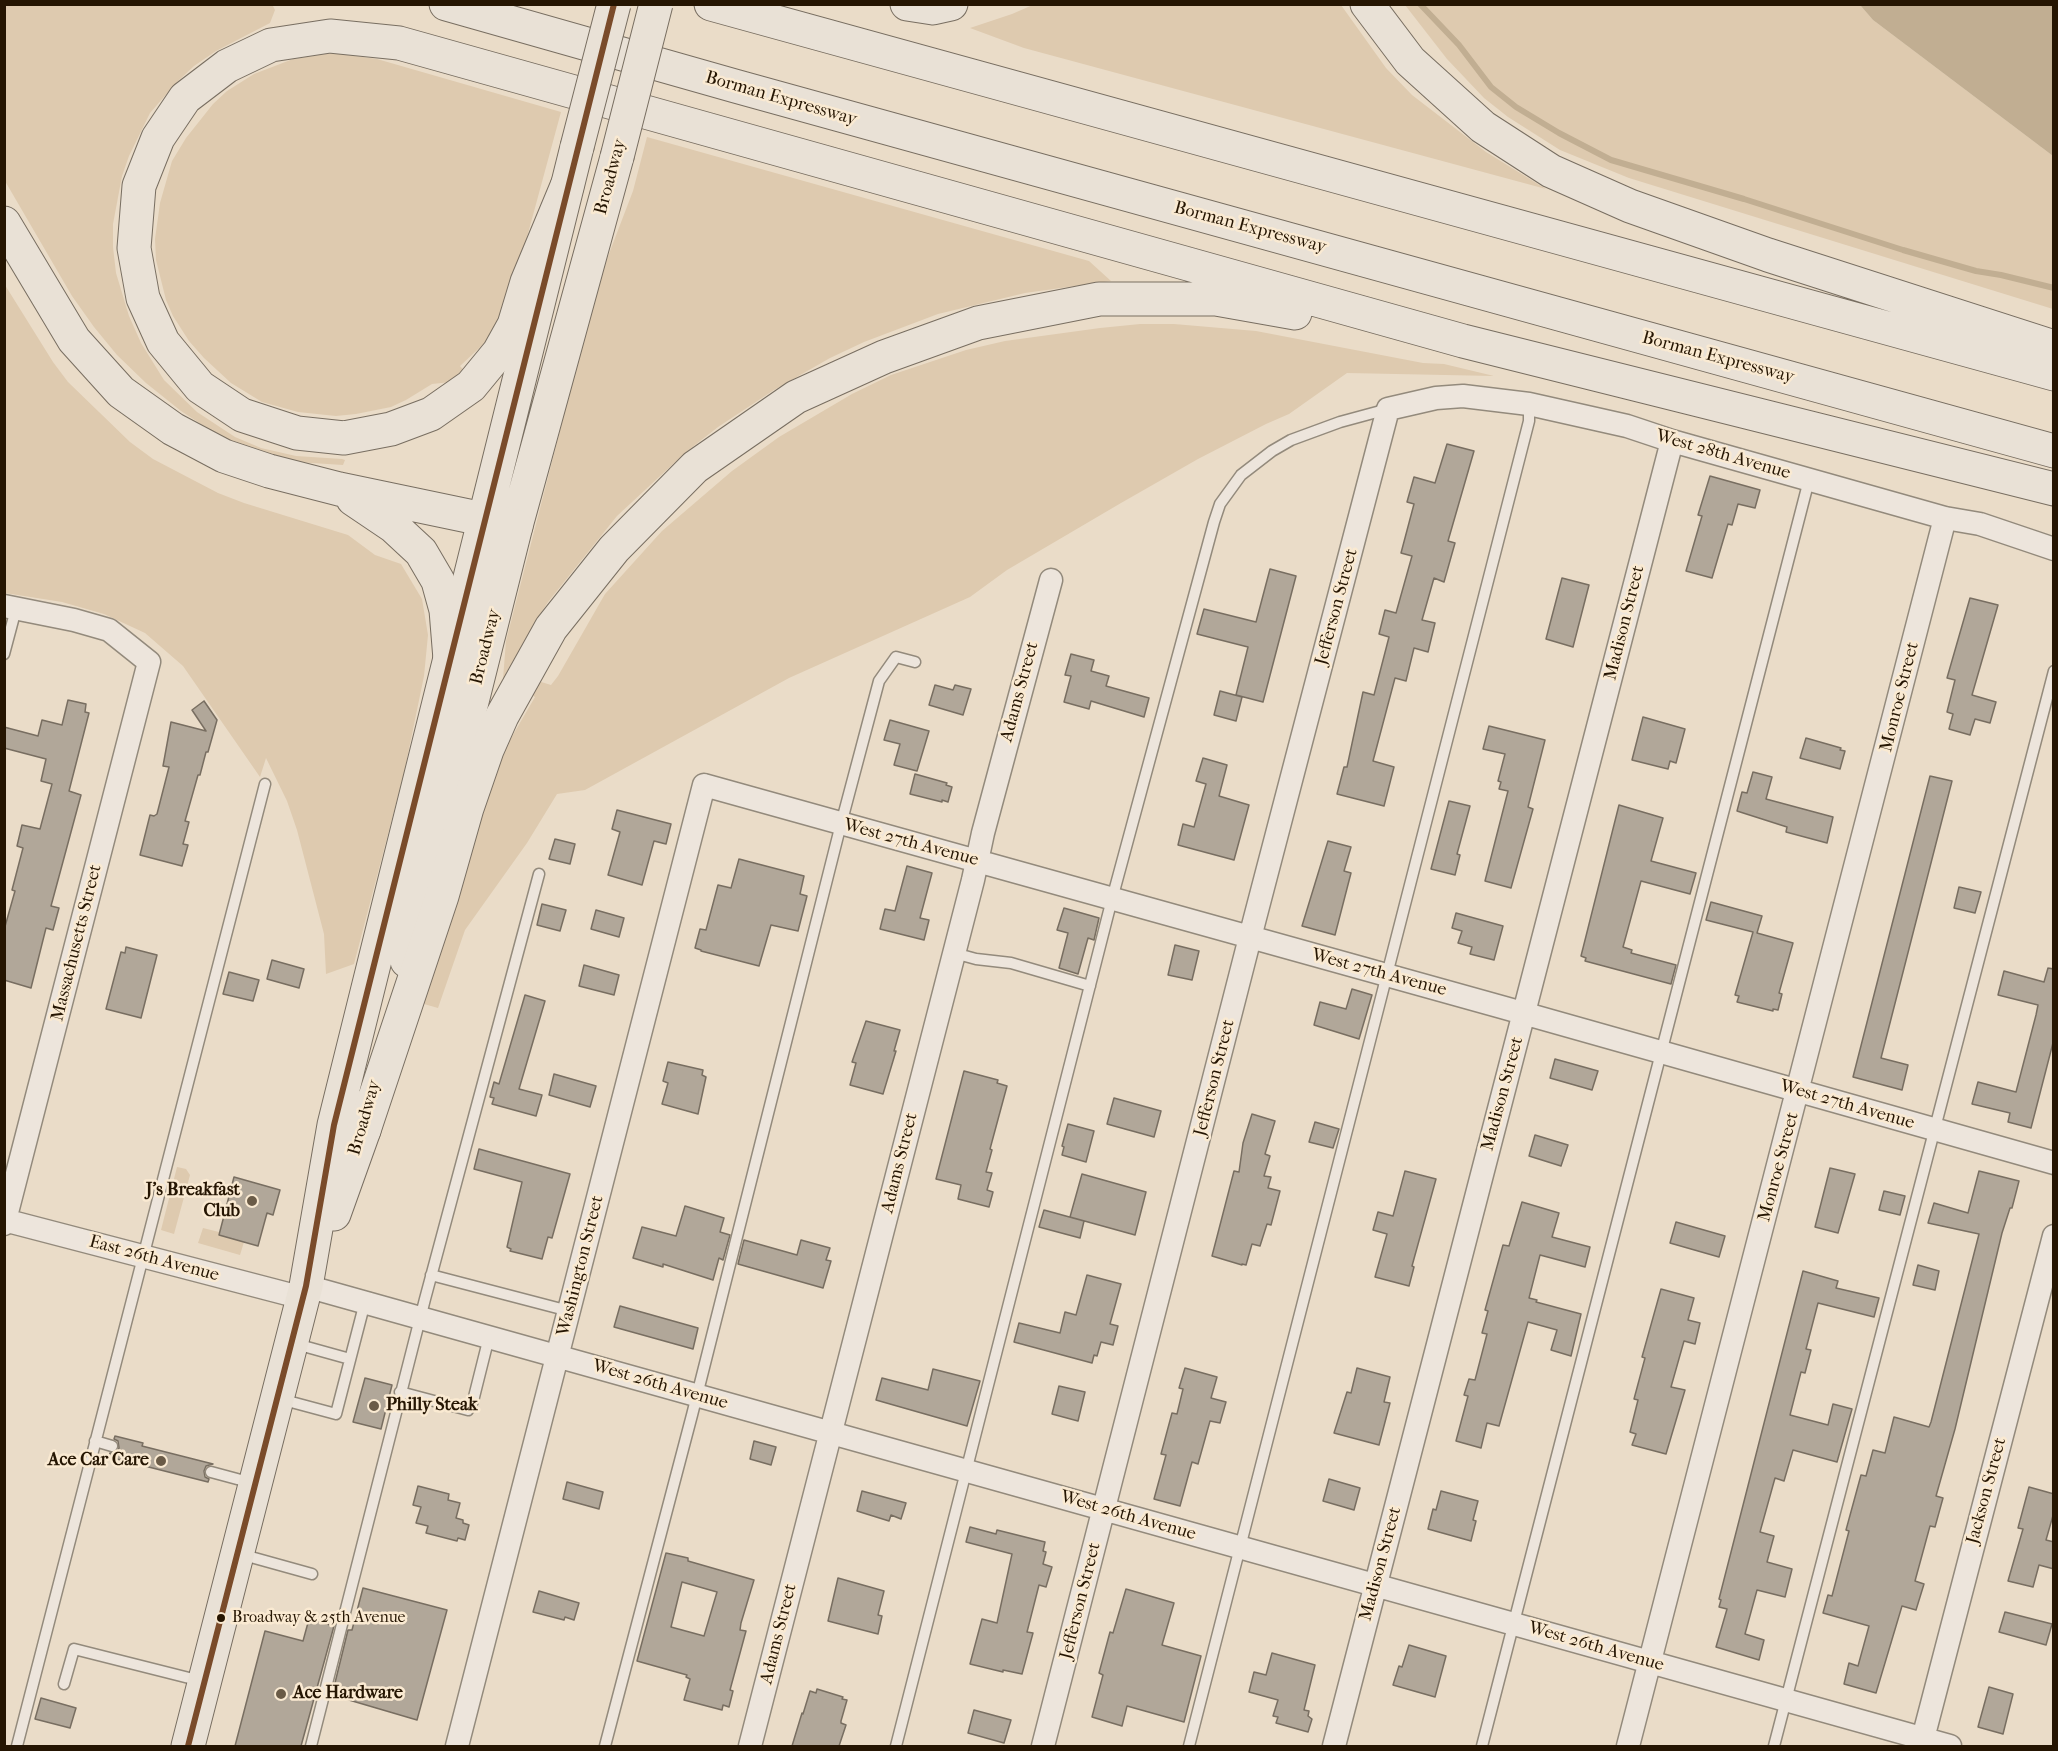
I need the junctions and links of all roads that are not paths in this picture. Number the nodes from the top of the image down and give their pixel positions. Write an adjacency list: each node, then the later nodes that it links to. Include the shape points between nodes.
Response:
1 (446, 4): 16 (main road, Borman Expressway)
2 (614, 4): 8 (main road, Broadway, bridge)
3 (656, 4): 21 (main road, Broadway, bridge, via 617,157)
4 (711, 4): 12 (main road)
5 (907, 4): 6 (main road, via 933,8)
6 (951, 4)
7 (1367, 4): 11 (main road, via 1410,61 1483,127 1551,171 1630,206 1715,236)
8 (567, 186): 10 (main road, via 527,282 514,325 499,352 463,392 431,414 391,429 332,437 297,433 242,415 200,387 163,342 143,298 134,248 139,186 158,138 185,98 228,66 271,45 330,36 399,43); 21 (main road, Broadway)
9 (4, 223): 18 (main road, via 74,340 121,392 173,429 224,456)
10 (1463, 341): 19 (main road); 42 (main road, via 1216,299 1099,298 978,323 884,357 796,397 695,467 614,549 551,628 502,716 467,808)
11 (2054, 347)
12 (2054, 374)
13 (1529, 404): 14 (street, West 28th Avenue, via 1463,396); 15 (street, West 28th Avenue, via 1627,426); 37 (lane, via 1529,421)
14 (1388, 409): 34 (lane, via 1291,440 1241,475 1220,504); 35 (street, Jefferson Street)
15 (1672, 441): 17 (street, West 28th Avenue); 39 (street, Madison Street)
16 (2054, 451)
17 (1809, 480): 20 (street, West 28th Avenue); 40 (lane)
18 (339, 489): 21 (main road); 26 (main road, via 393,526 421,552 438,581 446,610)
19 (2054, 489)
20 (1945, 518): 22 (street, West 28th Avenue, via 1980,524); 41 (street, Monroe Street)
21 (501, 523): 26 (main road, Broadway); 42 (main road, Broadway)
22 (2054, 549)
23 (1052, 580): 32 (street, Adams Street)
24 (10, 607): 25 (lane); 45 (street, Massachusetts Street, via 110,630 149,662)
25 (4, 654)
26 (450, 659): 49 (main road, Broadway, via 334,1125)
27 (915, 662): 31 (lane, via 896,657 879,681)
28 (2054, 671): 43 (lane)
29 (265, 784): 47 (lane)
30 (704, 785): 31 (street, West 27th Avenue); 51 (street, Washington Street)
31 (841, 824): 32 (street, West 27th Avenue); 58 (lane)
32 (977, 861): 34 (street, West 27th Avenue); 36 (street, Adams Street)
33 (539, 874): 48 (lane)
34 (1112, 899): 35 (street, West 27th Avenue); 38 (lane)
35 (1250, 938): 37 (street, West 27th Avenue); 66 (street, Jefferson Street)
36 (954, 953): 38 (lane, via 1011,963); 60 (street, Adams Street)
37 (1387, 975): 39 (street, West 27th Avenue); 67 (lane)
38 (1090, 986): 63 (lane)
39 (1524, 1013): 40 (street, West 27th Avenue); 70 (street, Madison Street)
40 (1660, 1052): 41 (street, West 27th Avenue); 71 (lane)
41 (1798, 1092): 43 (street, West 27th Avenue); 72 (street, Monroe Street)
42 (364, 1130): 49 (main road, Broadway)
43 (1934, 1130): 44 (street, West 27th Avenue); 75 (lane)
44 (2054, 1163)
45 (5, 1222): 47 (street, East 26th Avenue)
46 (2054, 1236): 76 (street, Jackson Street)
47 (143, 1256): 49 (street, East 26th Avenue); 61 (lane)
48 (431, 1275): 51 (lane); 52 (lane)
49 (304, 1292): 50 (street, West 26th Avenue); 54 (main road, Broadway)
50 (365, 1302): 52 (street, West 26th Avenue); 56 (lane)
51 (569, 1311): 55 (street, Washington Street)
52 (420, 1317): 53 (street, West 26th Avenue); 57 (lane)
53 (489, 1337): 55 (street, West 26th Avenue); 57 (lane, via 468,1410)
54 (291, 1343): 56 (lane); 59 (main road, Broadway)
55 (558, 1356): 58 (street, West 26th Avenue); 80 (street, Washington Street)
56 (350, 1359): 59 (lane, via 336,1414)
57 (400, 1392): 79 (lane)
58 (697, 1395): 60 (street, West 26th Avenue); 81 (lane)
59 (277, 1398): 65 (main road, Broadway)
60 (831, 1433): 63 (street, West 26th Avenue); 82 (street, Adams Street)
61 (96, 1441): 62 (lane); 77 (lane)
62 (112, 1446)
63 (966, 1471): 66 (street, West 26th Avenue); 83 (lane)
64 (211, 1472): 65 (lane)
65 (255, 1484): 68 (main road, Broadway)
66 (1104, 1509): 67 (street, West 26th Avenue); 84 (street, Jefferson Street)
67 (1240, 1548): 70 (street, West 26th Avenue); 85 (lane)
68 (237, 1554): 69 (lane); 73 (main road, Broadway)
69 (312, 1574)
70 (1376, 1585): 71 (street, West 26th Avenue); 86 (street, Madison Street)
71 (1514, 1624): 72 (street, West 26th Avenue); 87 (lane)
72 (1650, 1662): 75 (street, West 26th Avenue); 88 (street, Monroe Street)
73 (204, 1682): 74 (lane, via 74,1649); 78 (main road, Broadway)
74 (64, 1684)
75 (1786, 1700): 76 (street, West 26th Avenue); 89 (lane)
76 (1922, 1743): 90 (street, West 26th Avenue)
77 (17, 1746)
78 (188, 1746)
79 (311, 1746)
80 (457, 1746)
81 (604, 1746)
82 (750, 1746)
83 (896, 1746)
84 (1044, 1746)
85 (1189, 1746)
86 (1334, 1746)
87 (1482, 1746)
88 (1629, 1746)
89 (1774, 1746)
90 (1950, 1746)

